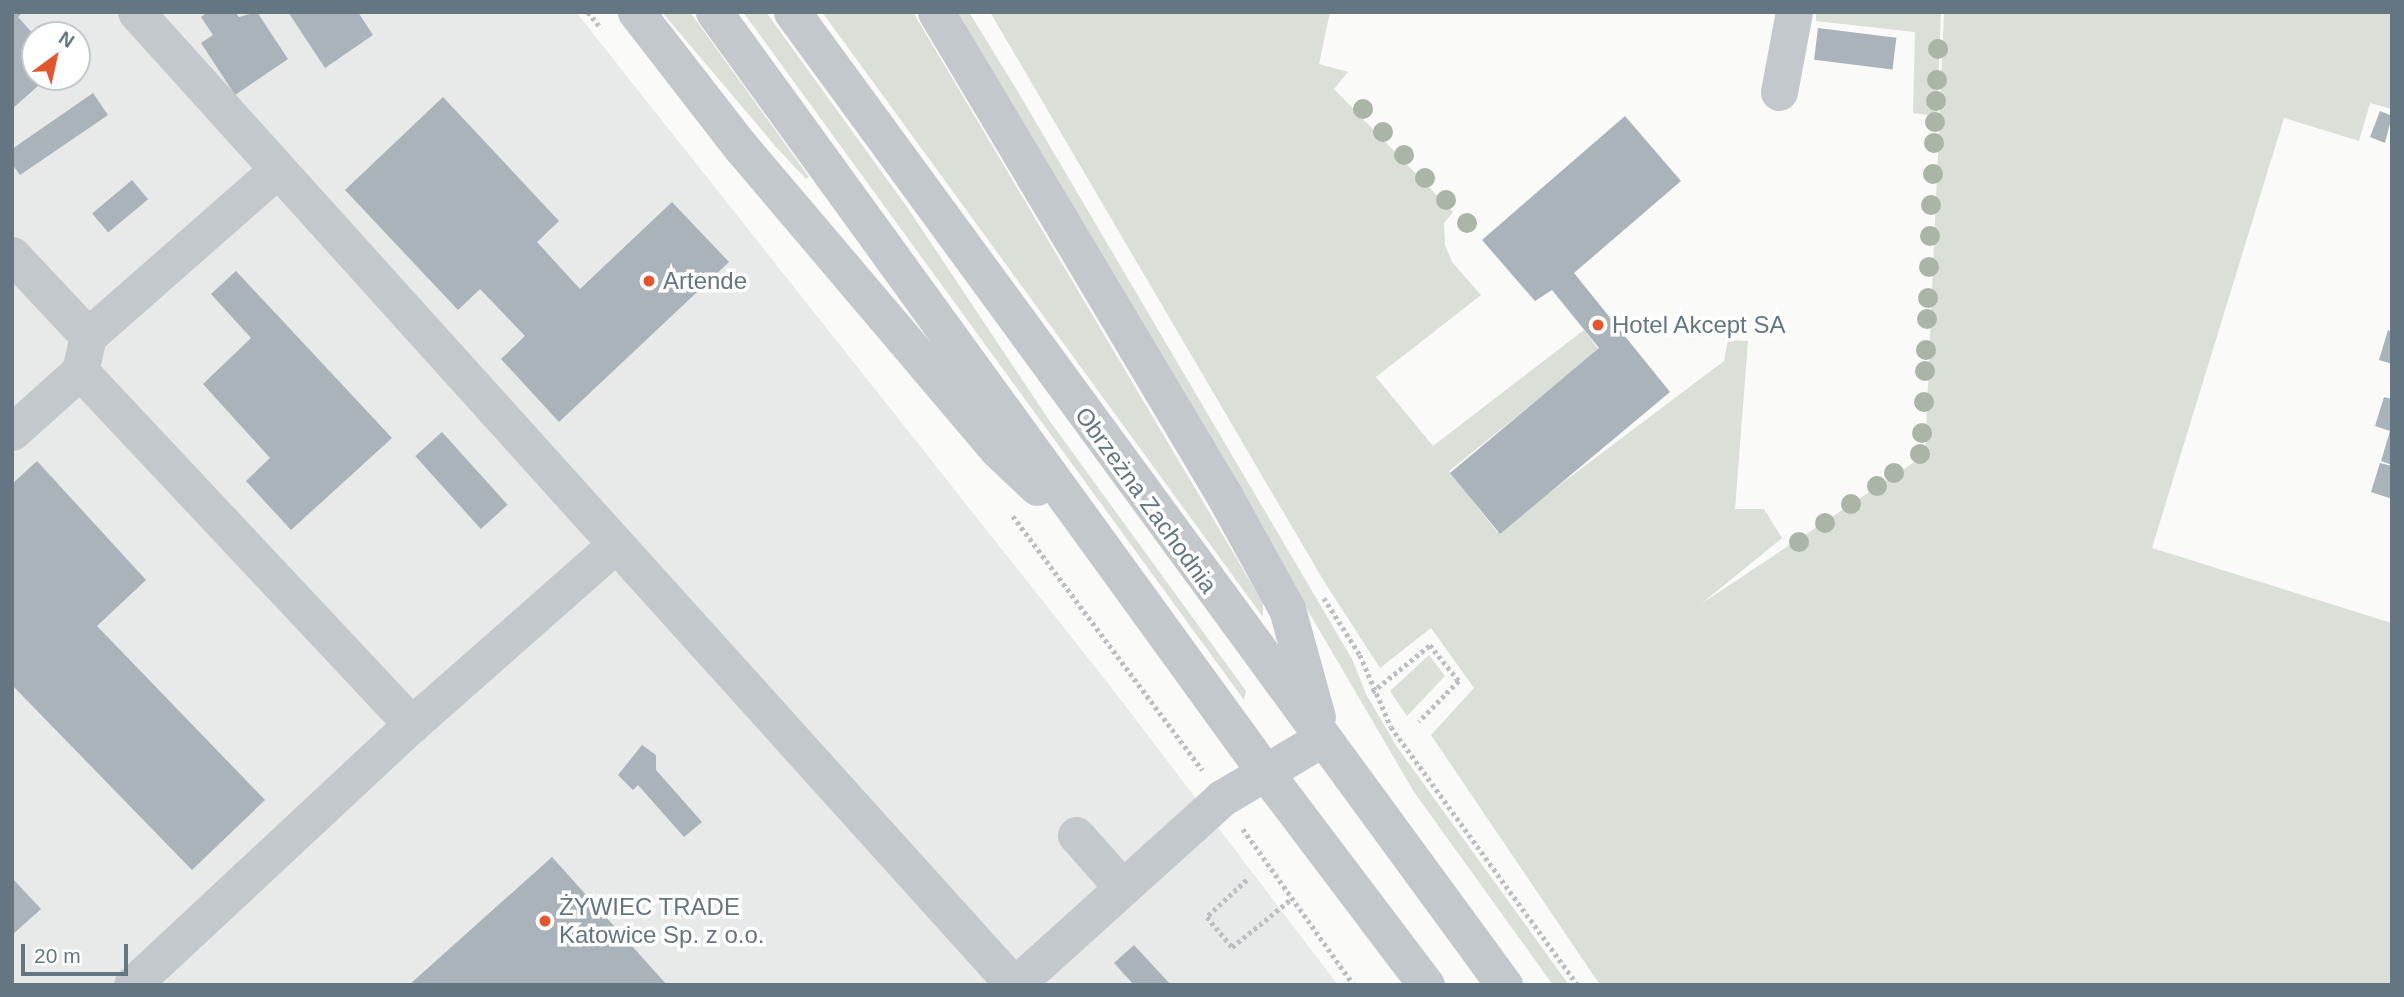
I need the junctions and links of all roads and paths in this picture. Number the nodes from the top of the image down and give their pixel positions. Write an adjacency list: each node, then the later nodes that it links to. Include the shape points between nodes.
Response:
1 (136, 12): 10 (street)
2 (588, 12): 8 (path)
3 (636, 12): 16 (street, via 740,146 997,449)
4 (714, 12): 16 (street)
5 (792, 12): 20 (street, Obrzeżna Zachodnia)
6 (936, 12): 20 (street, via 1287,609)
7 (1794, 12): 9 (street)
8 (606, 33)
9 (1779, 92)
10 (276, 171): 12 (street); 15 (street)
11 (12, 255): 12 (street)
12 (84, 353): 13 (street); 19 (street)
13 (12, 432)
14 (1009, 510): 22 (path)
15 (614, 546): 19 (street); 28 (street)
16 (1109, 556): 21 (street)
17 (1372, 692): 18 (path, via 1430,645 1459,681)
18 (1419, 722)
19 (412, 724): 27 (street)
20 (1323, 738): 21 (street); 31 (street, Obrzeżna Zachodnia)
21 (1265, 772): 22 (street); 30 (street)
22 (1222, 798): 25 (street); 26 (path)
23 (1076, 835): 25 (street)
24 (1247, 880): 26 (path, via 1207,917 1232,947)
25 (1122, 887): 28 (street)
26 (1290, 900): 29 (path)
27 (132, 985)
28 (1015, 985)
29 (1354, 985)
30 (1426, 985)
31 (1504, 985)

